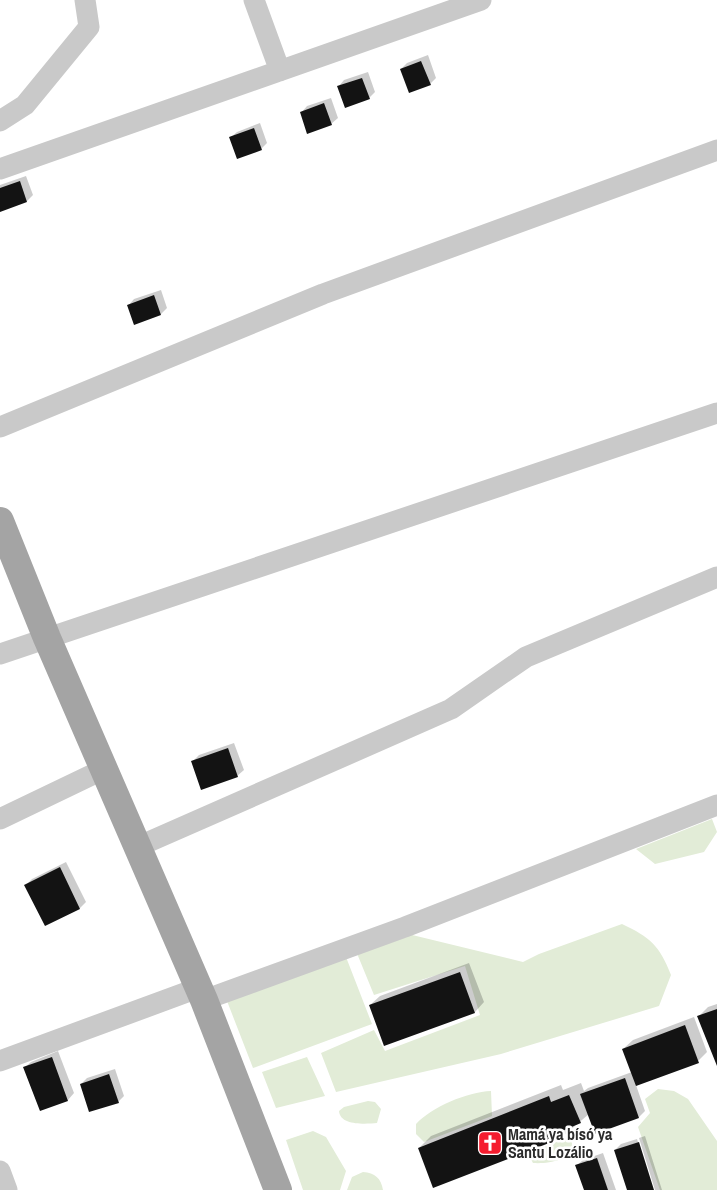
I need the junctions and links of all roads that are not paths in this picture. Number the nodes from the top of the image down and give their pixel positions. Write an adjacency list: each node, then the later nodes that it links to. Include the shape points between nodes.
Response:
1 (85, 0): 5 (street, via 89,27 25,105)
2 (254, 0): 4 (street)
3 (481, 0): 4 (street)
4 (280, 71): 7 (street)
5 (0, 120)
6 (717, 150): 9 (street, via 323,294)
7 (0, 169)
8 (717, 413): 12 (street)
9 (0, 427)
10 (0, 521): 12 (main road)
11 (717, 577): 17 (street, via 526,657 451,709)
12 (47, 638): 13 (street); 14 (main road)
13 (0, 654)
14 (104, 769): 16 (street); 17 (main road)
15 (717, 805): 18 (street, via 405,927)
16 (0, 819)
17 (137, 847): 18 (main road)
18 (201, 994): 19 (street); 22 (main road)
19 (0, 1062)
20 (0, 1171): 21 (street)
21 (7, 1190)
22 (278, 1190)

